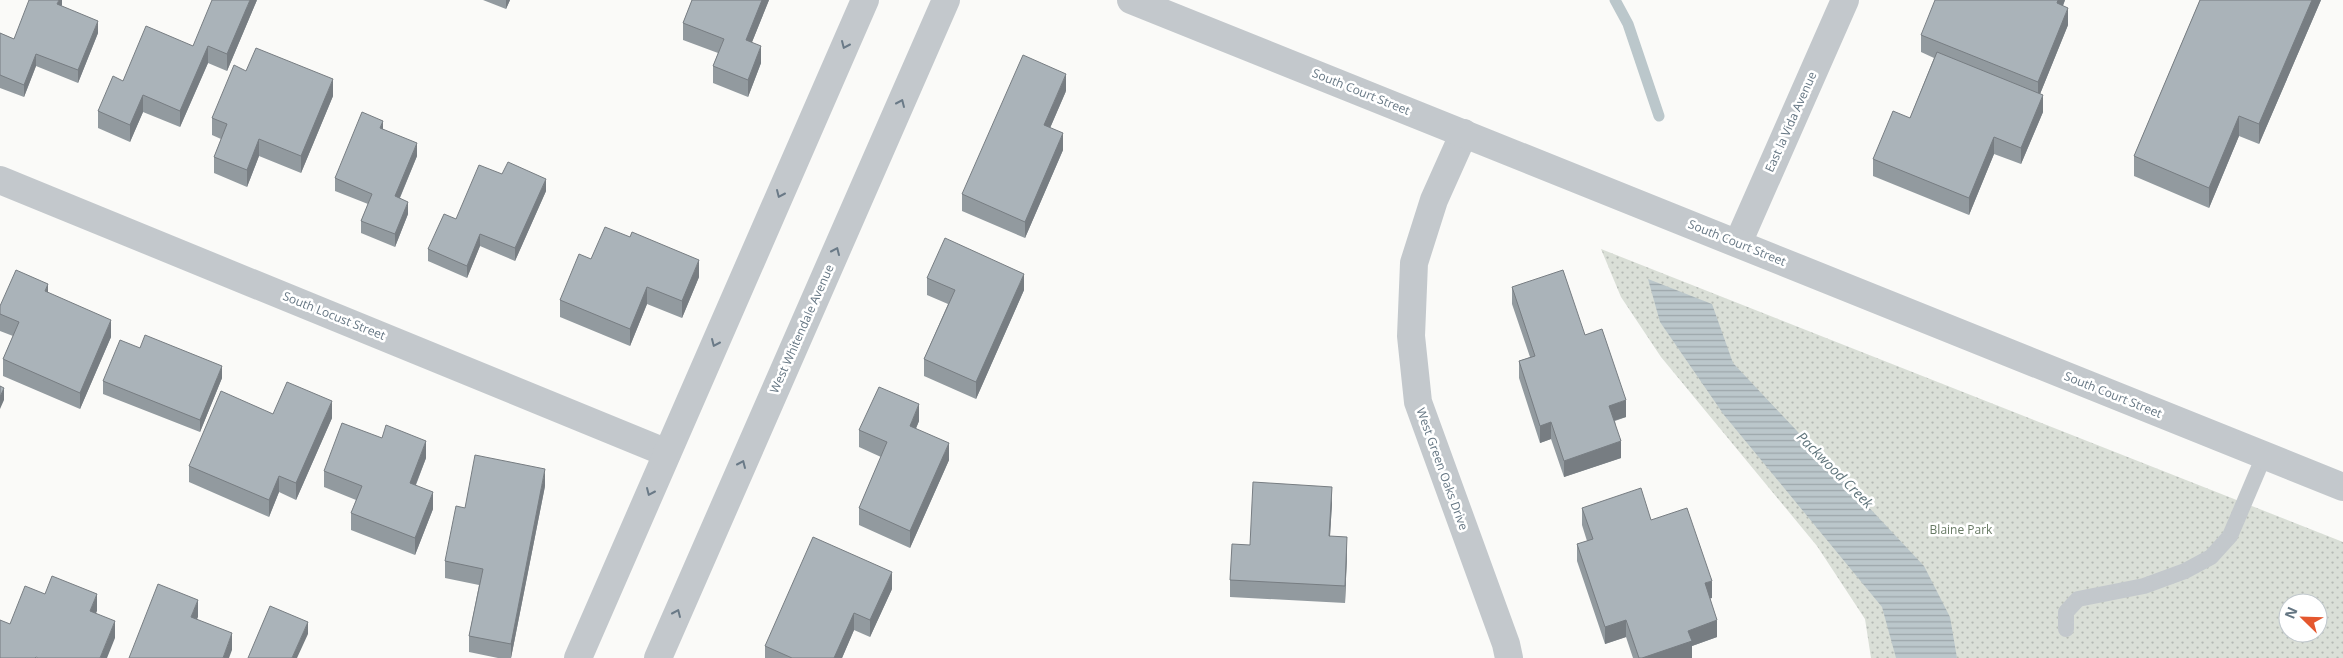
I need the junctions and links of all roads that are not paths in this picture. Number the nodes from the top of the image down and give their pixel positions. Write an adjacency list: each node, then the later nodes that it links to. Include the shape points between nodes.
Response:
1 (865, 0): 8 (street, one-way to 8)
2 (946, 0): 13 (street, West Whitendale Avenue, one-way to 2)
3 (1131, 0): 5 (street, South Court Street)
4 (1845, 0): 7 (street, East la Vida Avenue)
5 (1464, 133): 7 (street, South Court Street); 14 (street, West Green Oaks Drive, via 1434,200 1414,263 1411,336 1418,402)
6 (0, 180): 8 (street, South Locust Street)
7 (1738, 243): 9 (street, South Court Street)
8 (667, 453): 12 (street, one-way to 12)
9 (2264, 456): 10 (street, South Court Street); 11 (lane, via 2230,536 2212,557 2144,586 2078,599 2066,612)
10 (2343, 487)
11 (2066, 629)
12 (578, 658)
13 (658, 658)
14 (1509, 658)

